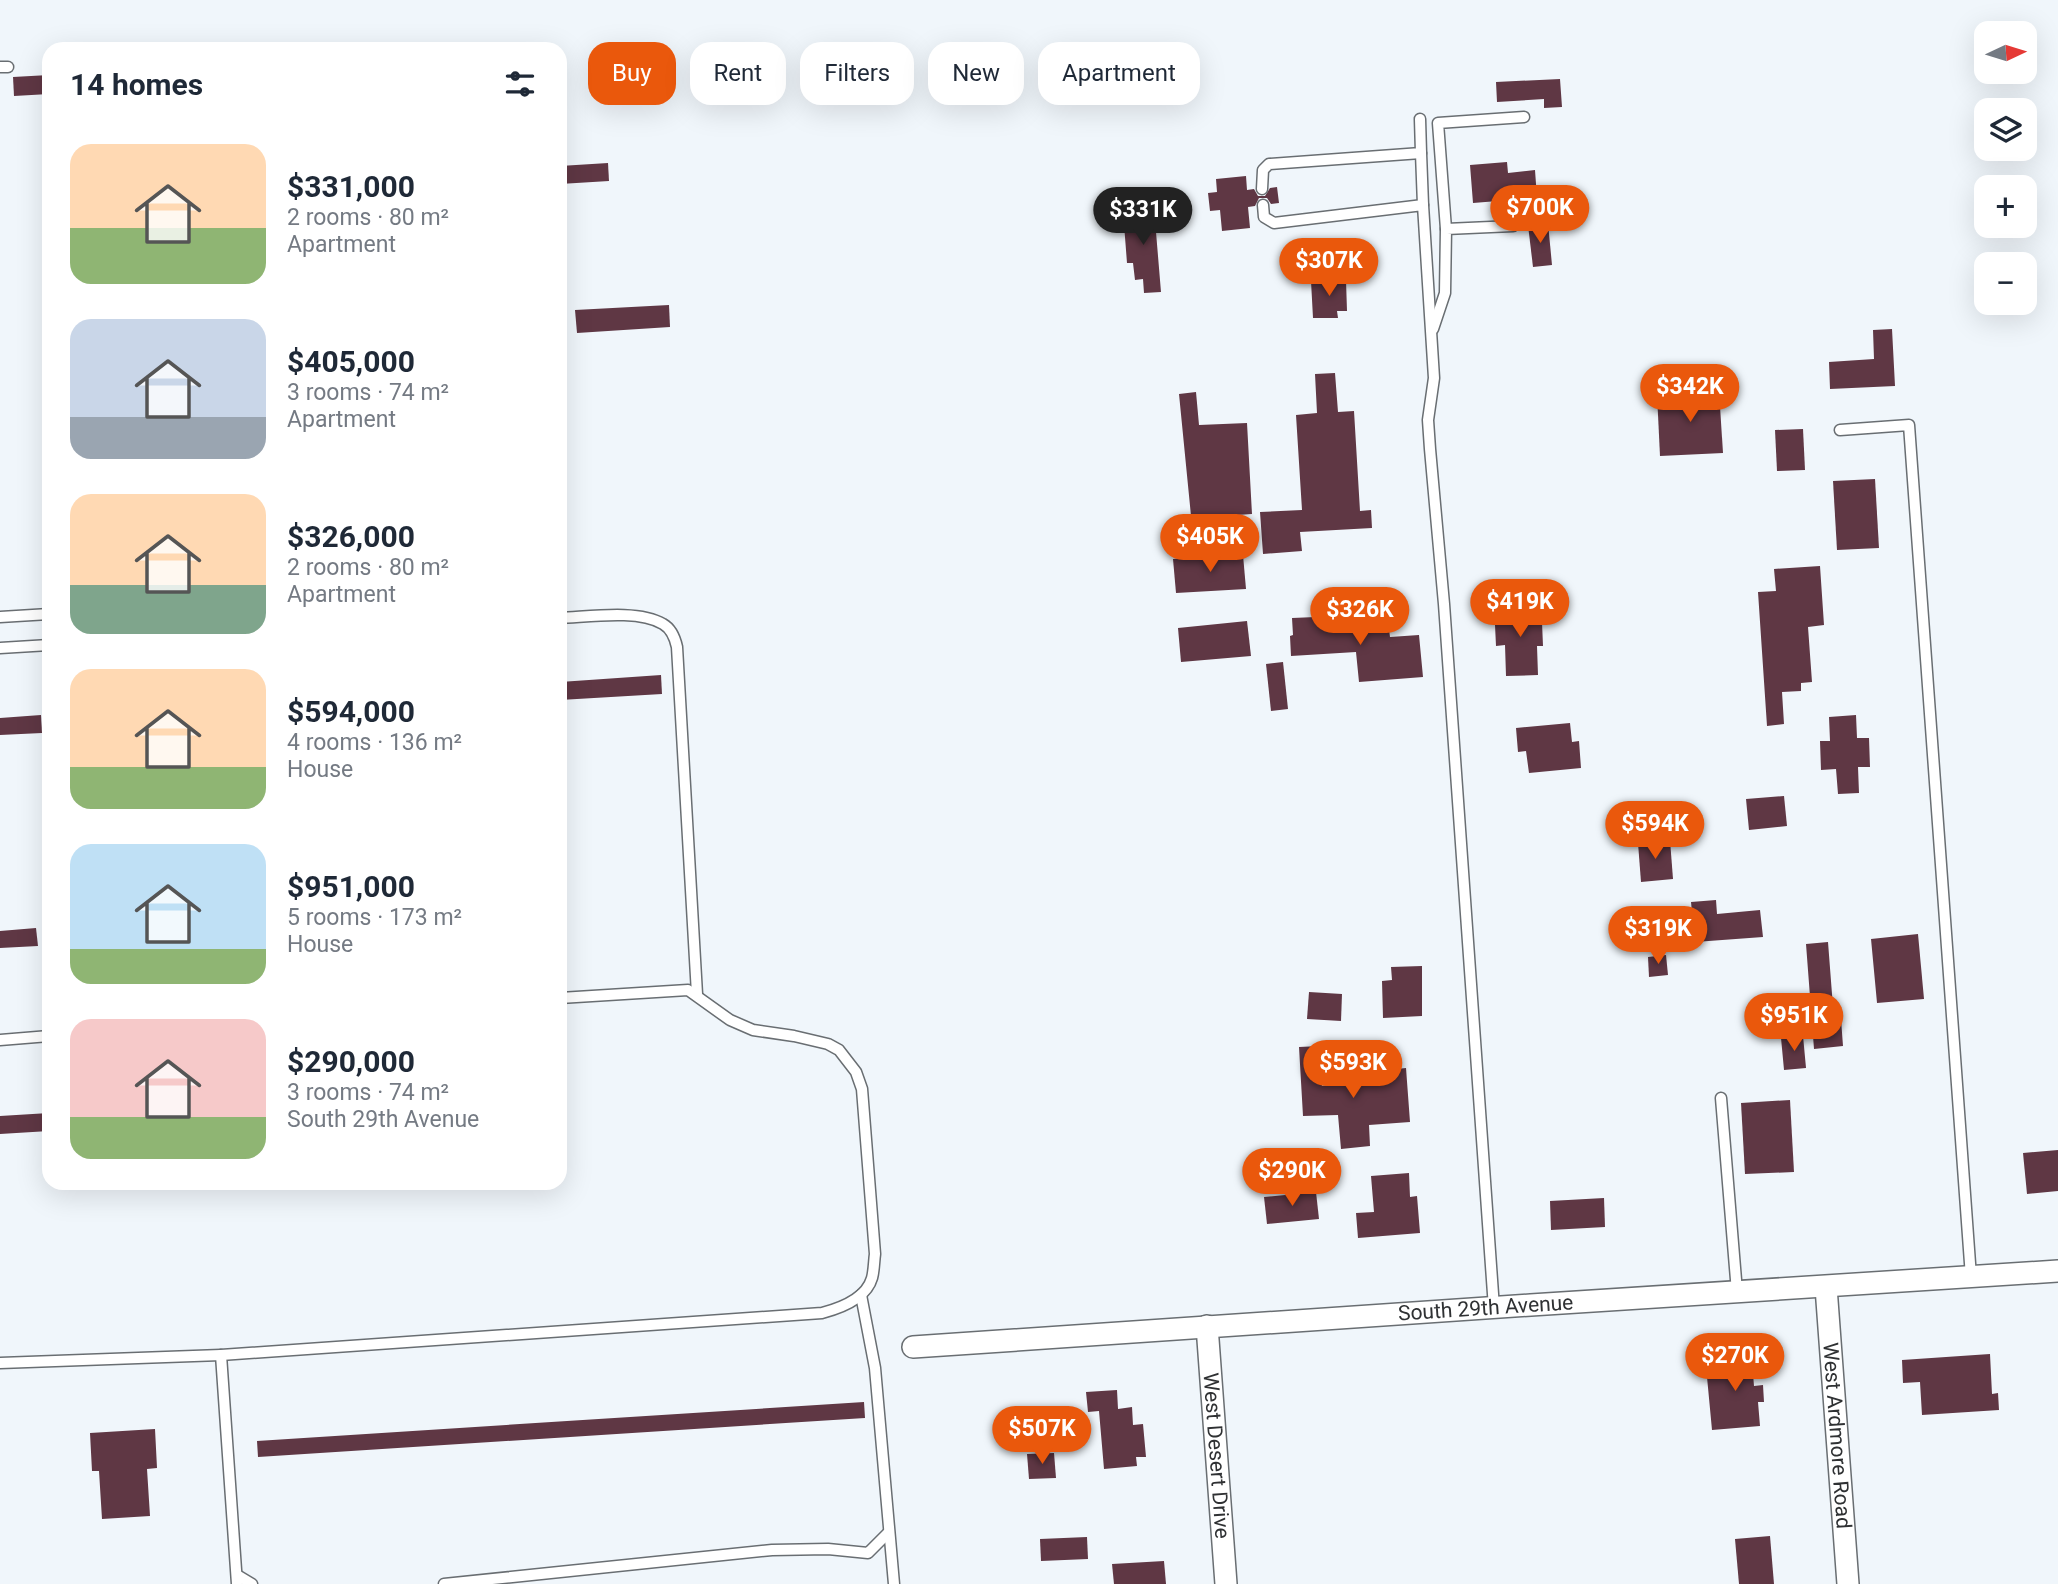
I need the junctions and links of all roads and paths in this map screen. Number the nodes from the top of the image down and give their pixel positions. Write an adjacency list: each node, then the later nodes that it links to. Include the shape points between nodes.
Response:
1 (1524, 117): 8 (lane, via 1438,123)
2 (1420, 119): 3 (lane)
3 (1420, 153): 4 (lane, via 1269,164 1263,170); 6 (lane)
4 (1262, 189)
5 (1263, 205): 6 (lane, via 1264,217 1274,223)
6 (1423, 205): 9 (lane)
7 (1513, 226): 8 (lane)
8 (1446, 229): 9 (lane, via 1445,293)
9 (1432, 331): 26 (lane, via 1434,378 1428,420)
10 (1840, 430): 22 (lane, via 1909,425)
11 (42, 614): 12 (lane)
12 (0, 617)
13 (567, 618): 16 (lane, via 648,618 665,625 674,636)
14 (42, 645): 15 (lane)
15 (0, 648)
16 (697, 995): 17 (lane, via 677,989); 25 (lane, via 730,1020 753,1030 828,1044 839,1050 856,1072 862,1089 875,1254 872,1279)
17 (567, 997)
18 (42, 1037): 19 (lane)
19 (0, 1040)
20 (1721, 1098): 24 (lane)
21 (2058, 1271): 22 (street, South 29th Avenue)
22 (1971, 1277): 23 (street, South 29th Avenue)
23 (1825, 1287): 24 (street, South 29th Avenue); 37 (street, West Ardmore Road)
24 (1737, 1292): 26 (street, South 29th Avenue)
25 (861, 1295): 29 (lane, via 822,1313); 31 (lane, via 875,1368)
26 (1494, 1308): 27 (street, South 29th Avenue)
27 (1207, 1326): 28 (street, South 29th Avenue); 36 (street, West Desert Drive)
28 (913, 1348)
29 (221, 1355): 30 (lane); 32 (lane)
30 (0, 1363)
31 (888, 1533): 34 (lane, via 869,1553 772,1550); 35 (lane)
32 (237, 1580): 33 (lane)
33 (252, 1584)
34 (444, 1584)
35 (894, 1584)
36 (1226, 1584)
37 (1848, 1584)

